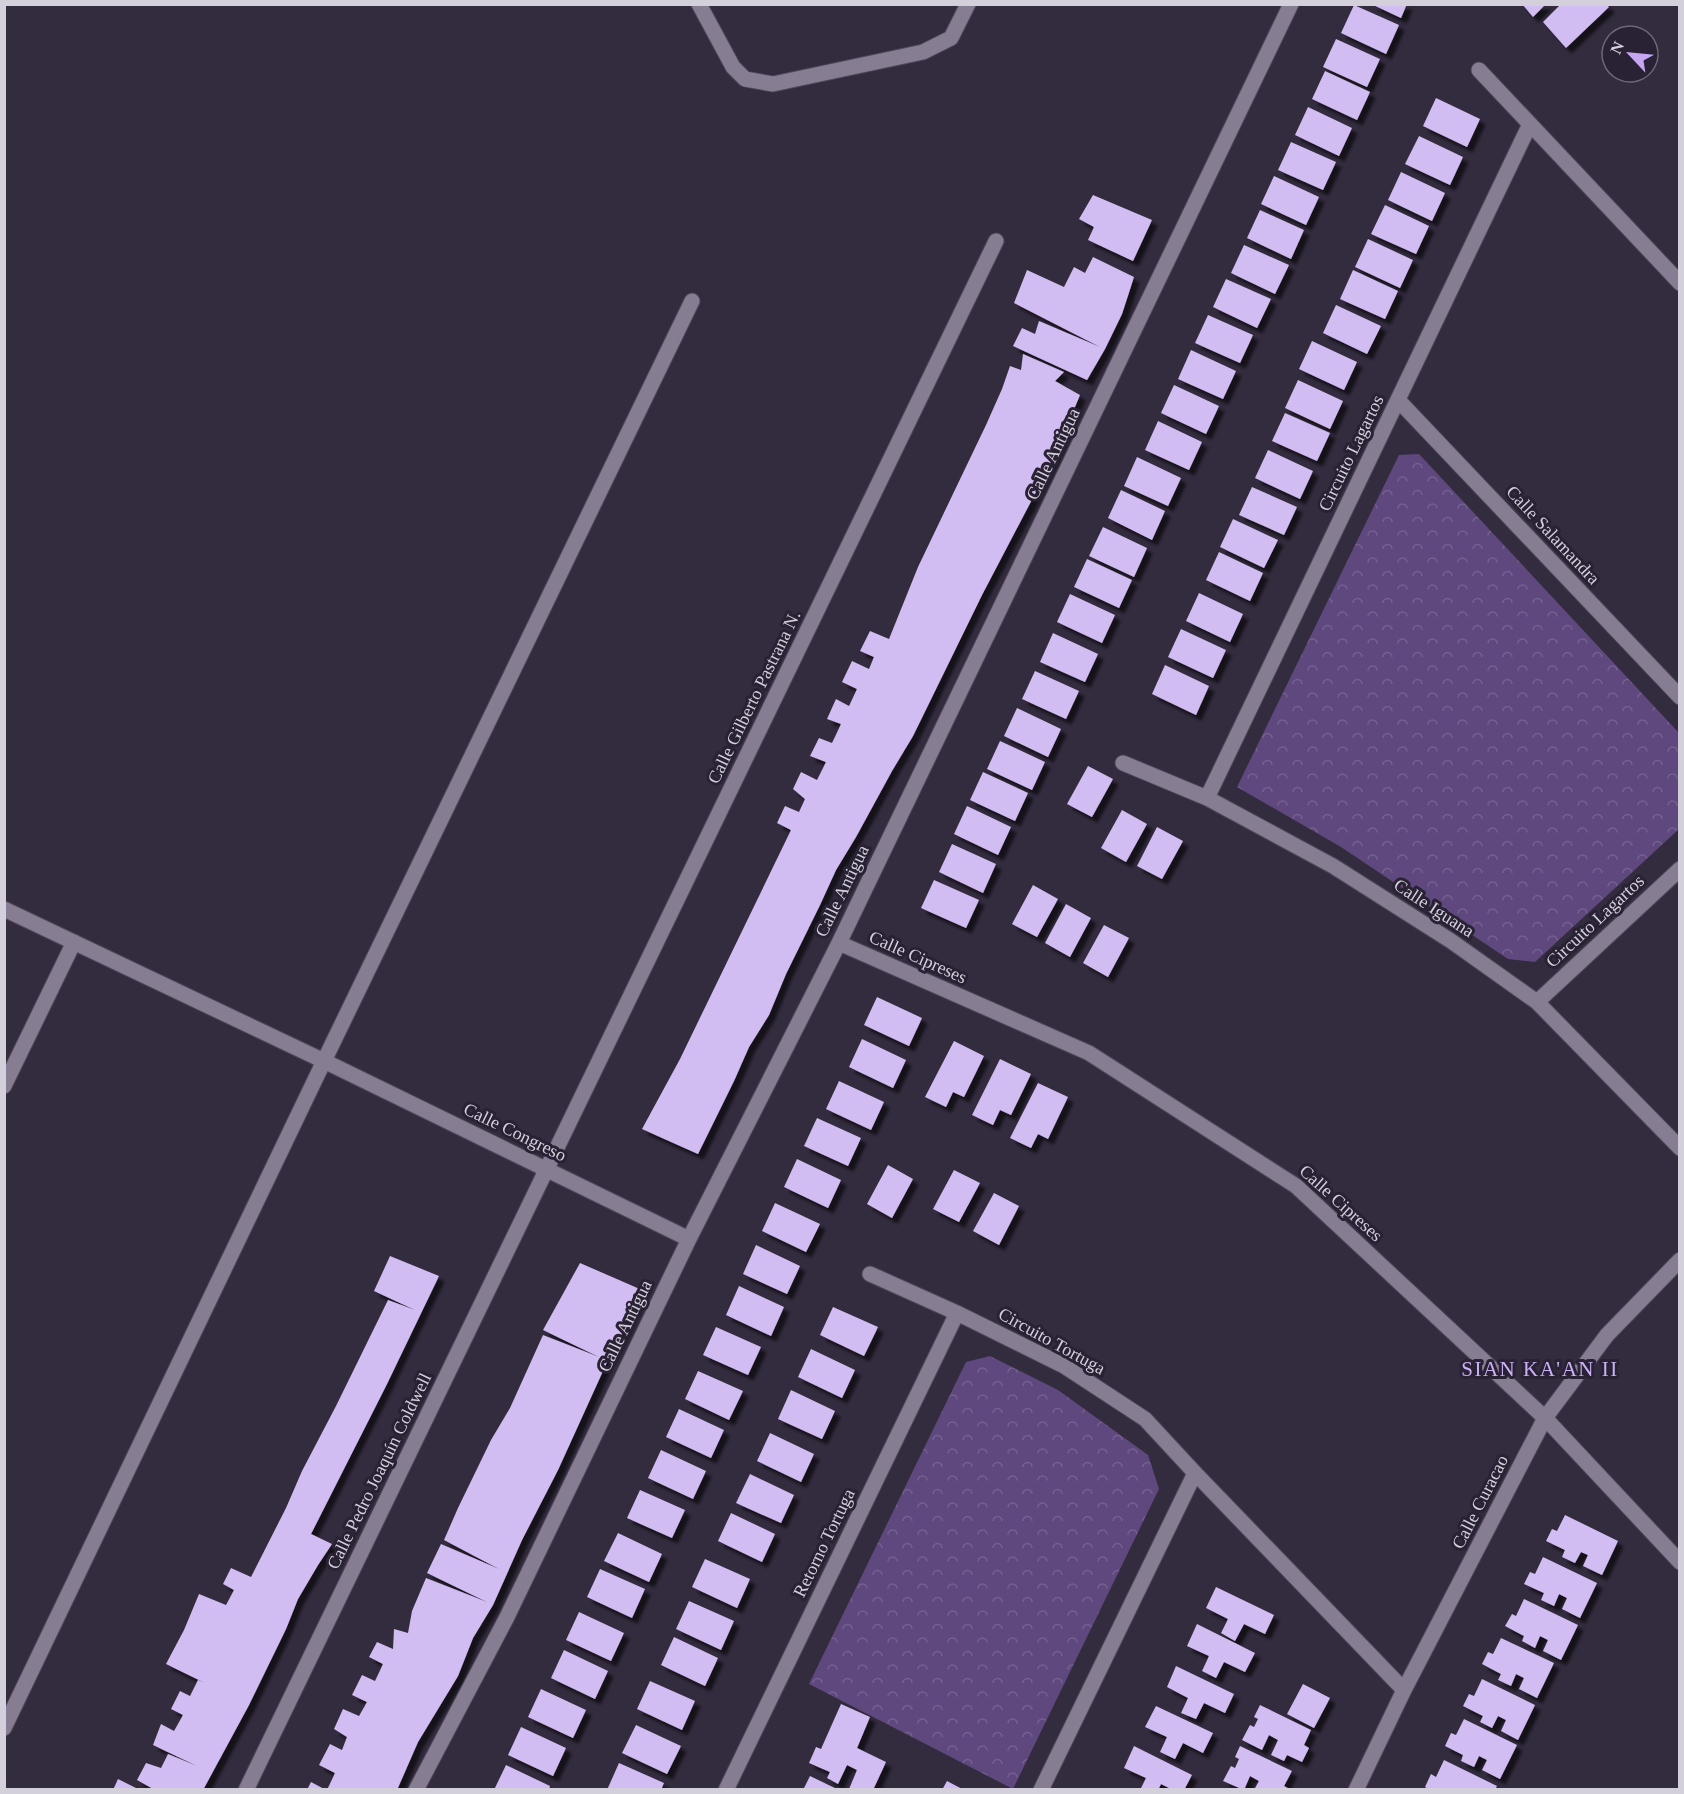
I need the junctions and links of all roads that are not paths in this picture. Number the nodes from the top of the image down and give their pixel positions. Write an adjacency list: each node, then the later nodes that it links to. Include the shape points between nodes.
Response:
1 (699, 4): 2 (street, via 733,67 745,79 772,84 923,51 951,38)
2 (968, 4)
3 (1291, 4): 16 (street, Calle Antigua)
4 (1479, 70): 5 (street)
5 (1530, 124): 7 (street); 9 (street, Circuito Lagartos)
6 (996, 241): 21 (street, Calle Gilberto Pastrana N.)
7 (1680, 283)
8 (692, 301): 18 (street)
9 (1398, 400): 10 (street, Calle Salamandra); 12 (street, Circuito Lagartos)
10 (1680, 697)
11 (1123, 763): 12 (street, Calle Iguana)
12 (1207, 798): 17 (street, Calle Iguana, via 1333,866 1451,941)
13 (1680, 869): 17 (street, Circuito Lagartos)
14 (4, 909): 15 (street, Calle Congreso)
15 (75, 942): 18 (street, Calle Congreso); 19 (street)
16 (839, 943): 22 (street, Calle Antigua); 26 (street, Calle Cipreses, via 1089,1053 1296,1186)
17 (1537, 1002): 20 (street, Calle Iguana)
18 (324, 1061): 21 (street, Calle Congreso); 30 (street)
19 (4, 1086)
20 (1680, 1148)
21 (546, 1170): 22 (street, Calle Congreso); 31 (street, Calle Pedro Joaquín Coldwell)
22 (689, 1239): 32 (street, Calle Antigua, via 507,1617)
23 (1680, 1260): 26 (street, Calle Curacao, via 1607,1335)
24 (870, 1274): 25 (street, Circuito Tortuga)
25 (957, 1313): 27 (street, Circuito Tortuga, via 1064,1366 1145,1419); 33 (street, Retorno Tortuga)
26 (1545, 1418): 28 (street, Calle Cipreses); 29 (street, Calle Curacao)
27 (1195, 1473): 29 (street, Circuito Tortuga); 34 (street)
28 (1680, 1562)
29 (1404, 1690): 35 (street, Calle Curacao)
30 (4, 1728)
31 (246, 1790)
32 (416, 1790)
33 (726, 1790)
34 (1041, 1790)
35 (1356, 1790)

